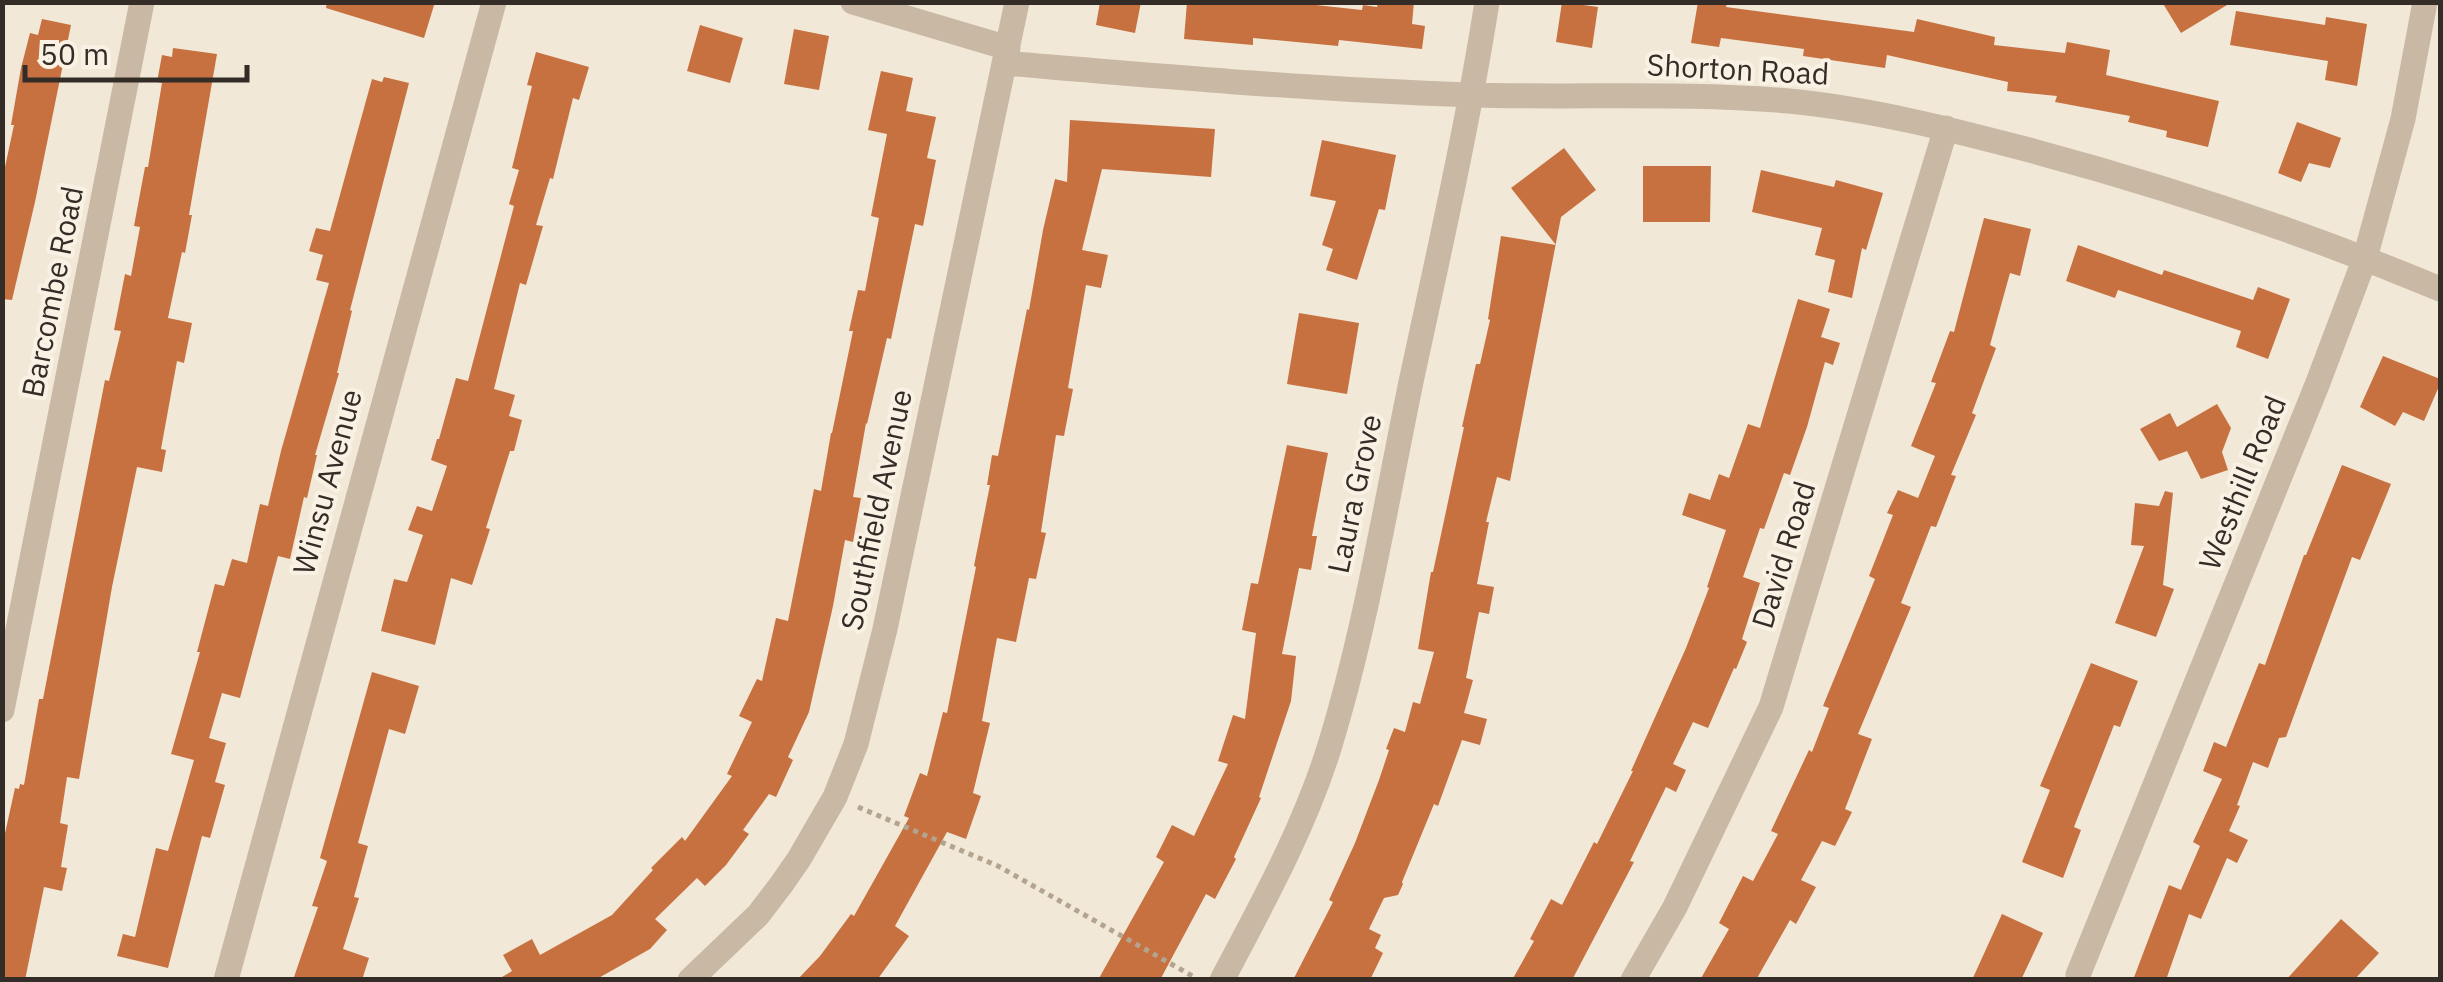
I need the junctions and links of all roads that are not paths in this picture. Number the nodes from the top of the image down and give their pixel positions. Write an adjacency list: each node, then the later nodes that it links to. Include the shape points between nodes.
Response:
1 (142, 2): 12 (street, Barcombe Road)
2 (494, 2): 14 (street, Winsu Avenue)
3 (853, 2): 7 (street, Shorton Road)
4 (1017, 2): 7 (street, Southfield Avenue)
5 (1486, 2): 8 (street, Laura Grove)
6 (2425, 2): 10 (street, Westhill Road)
7 (1006, 55): 8 (street, Shorton Road, via 1239,82); 15 (street, Southfield Avenue, via 856,744 835,798 790,872 758,914)
8 (1472, 95): 9 (street, Shorton Road, via 1790,102); 16 (street, Laura Grove, via 1329,746 1299,827)
9 (1946, 128): 10 (street, Shorton Road, via 2134,178); 17 (street, David Road, via 1771,707 1675,908)
10 (2366, 258): 11 (street, Shorton Road); 13 (street, Westhill Road)
11 (2440, 289)
12 (2, 710)
13 (2078, 975)
14 (226, 980)
15 (690, 980)
16 (1222, 980)
17 (1633, 980)

